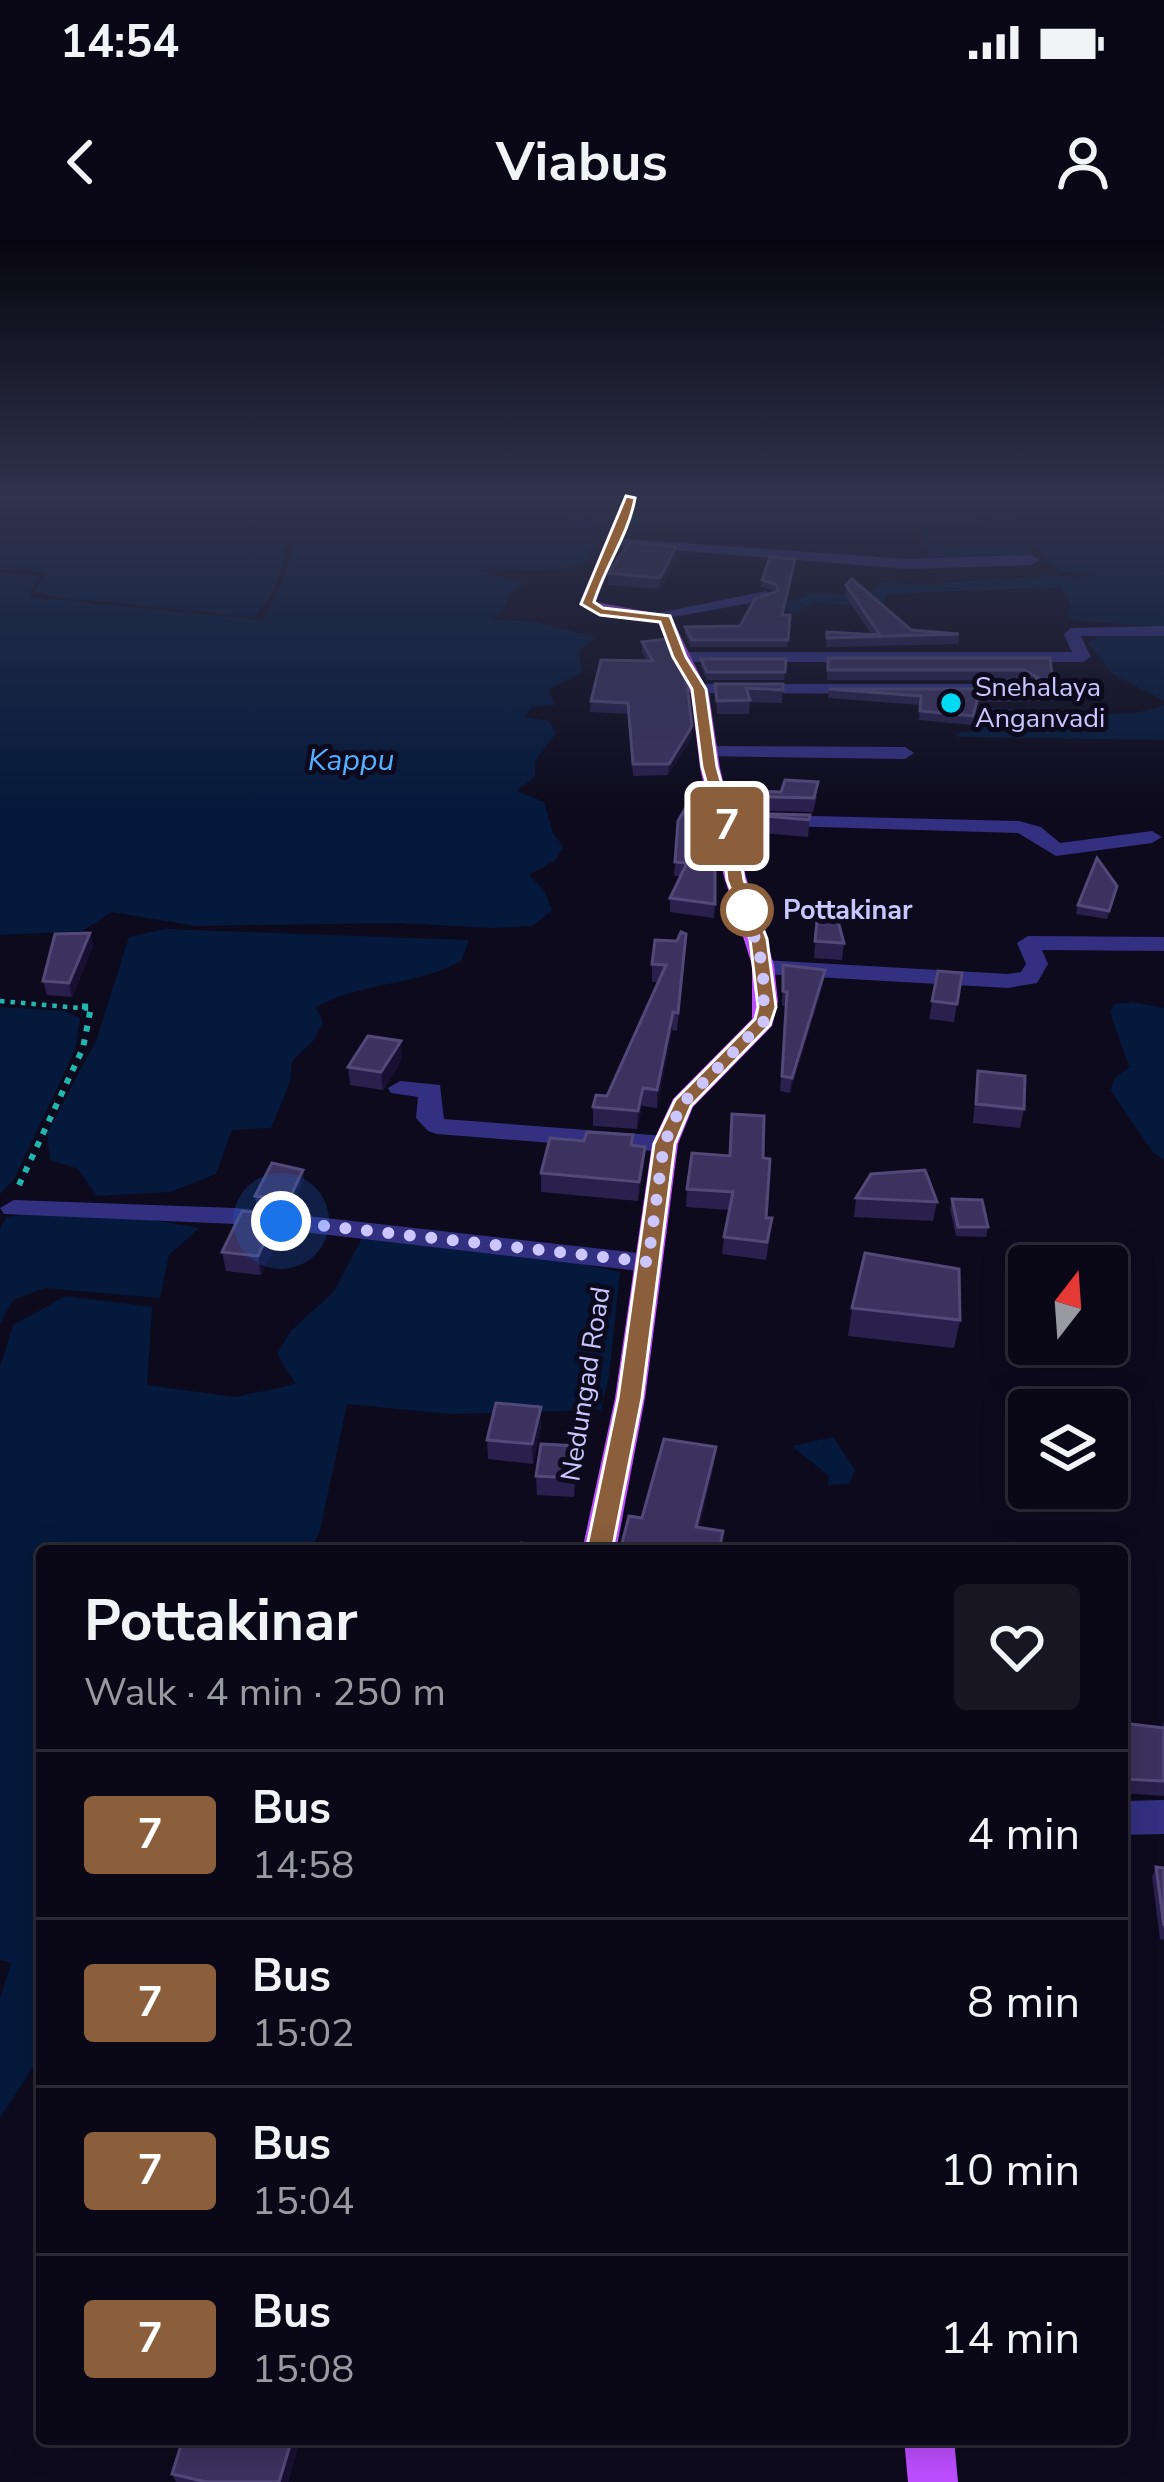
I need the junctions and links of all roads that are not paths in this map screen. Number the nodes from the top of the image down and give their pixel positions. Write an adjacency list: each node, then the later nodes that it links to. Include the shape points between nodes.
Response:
1 (590, 603): 3 (main road)
2 (728, 603): 3 (street)
3 (658, 615): 5 (main road, Nedungad Road)
4 (1164, 631): 5 (street, via 1076,631 1083,657)
5 (679, 657): 6 (main road, Nedungad Road)
6 (699, 689): 7 (street); 8 (main road, Nedungad Road)
7 (1023, 689)
8 (707, 752): 9 (street); 10 (main road, Nedungad Road)
9 (905, 753)
10 (725, 820): 11 (street, via 1019,827 1056,850); 13 (main road, Nedungad Road)
11 (1152, 837)
12 (1164, 944): 13 (street, via 1028,943 1036,964 1029,978 1008,981)
13 (763, 967): 15 (main road, Nedungad Road, via 764,1021 682,1104)
14 (400, 1088): 15 (street, via 431,1090 429,1118 437,1126)
15 (664, 1144): 17 (main road, Nedungad Road)
16 (14, 1208): 17 (street, via 235,1216)
17 (648, 1262): 18 (main road, Nedungad Road)
18 (600, 1545)
19 (1164, 1817): 20 (street)
20 (1128, 1818)
21 (929, 2445): 22 (main road)
22 (933, 2482)

